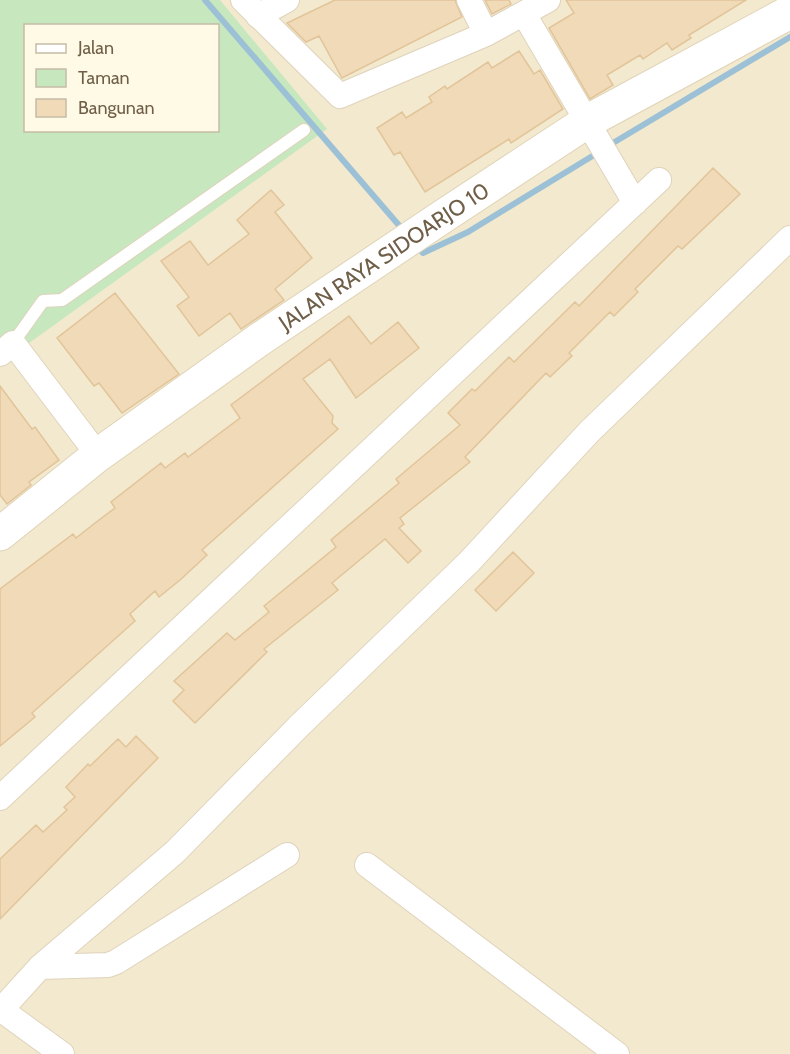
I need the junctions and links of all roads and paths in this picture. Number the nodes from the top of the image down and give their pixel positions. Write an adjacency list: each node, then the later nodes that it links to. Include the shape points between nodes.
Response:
1 (287, 0): 5 (street)
2 (469, 0): 8 (street)
3 (548, 0): 7 (street)
4 (778, 0): 9 (street)
5 (250, 8): 8 (street, via 340,96)
6 (790, 12): 9 (street, JALAN RAYA SIDOARJO 10)
7 (524, 14): 8 (street); 9 (street)
8 (486, 34)
9 (588, 122): 12 (street); 15 (street, JALAN RAYA SIDOARJO 10, via 260,339)
10 (304, 130): 14 (lane, via 63,300 43,301)
11 (660, 180): 12 (street)
12 (635, 203): 17 (street)
13 (790, 238): 20 (street, via 589,432 469,562 175,852)
14 (6, 348): 15 (street)
15 (98, 455): 16 (street, JALAN RAYA SIDOARJO 10)
16 (0, 534)
17 (0, 798)
18 (287, 855): 20 (street, via 116,962)
19 (367, 865): 23 (street)
20 (40, 967): 21 (street)
21 (0, 1010): 22 (street)
22 (61, 1054)
23 (617, 1054)

